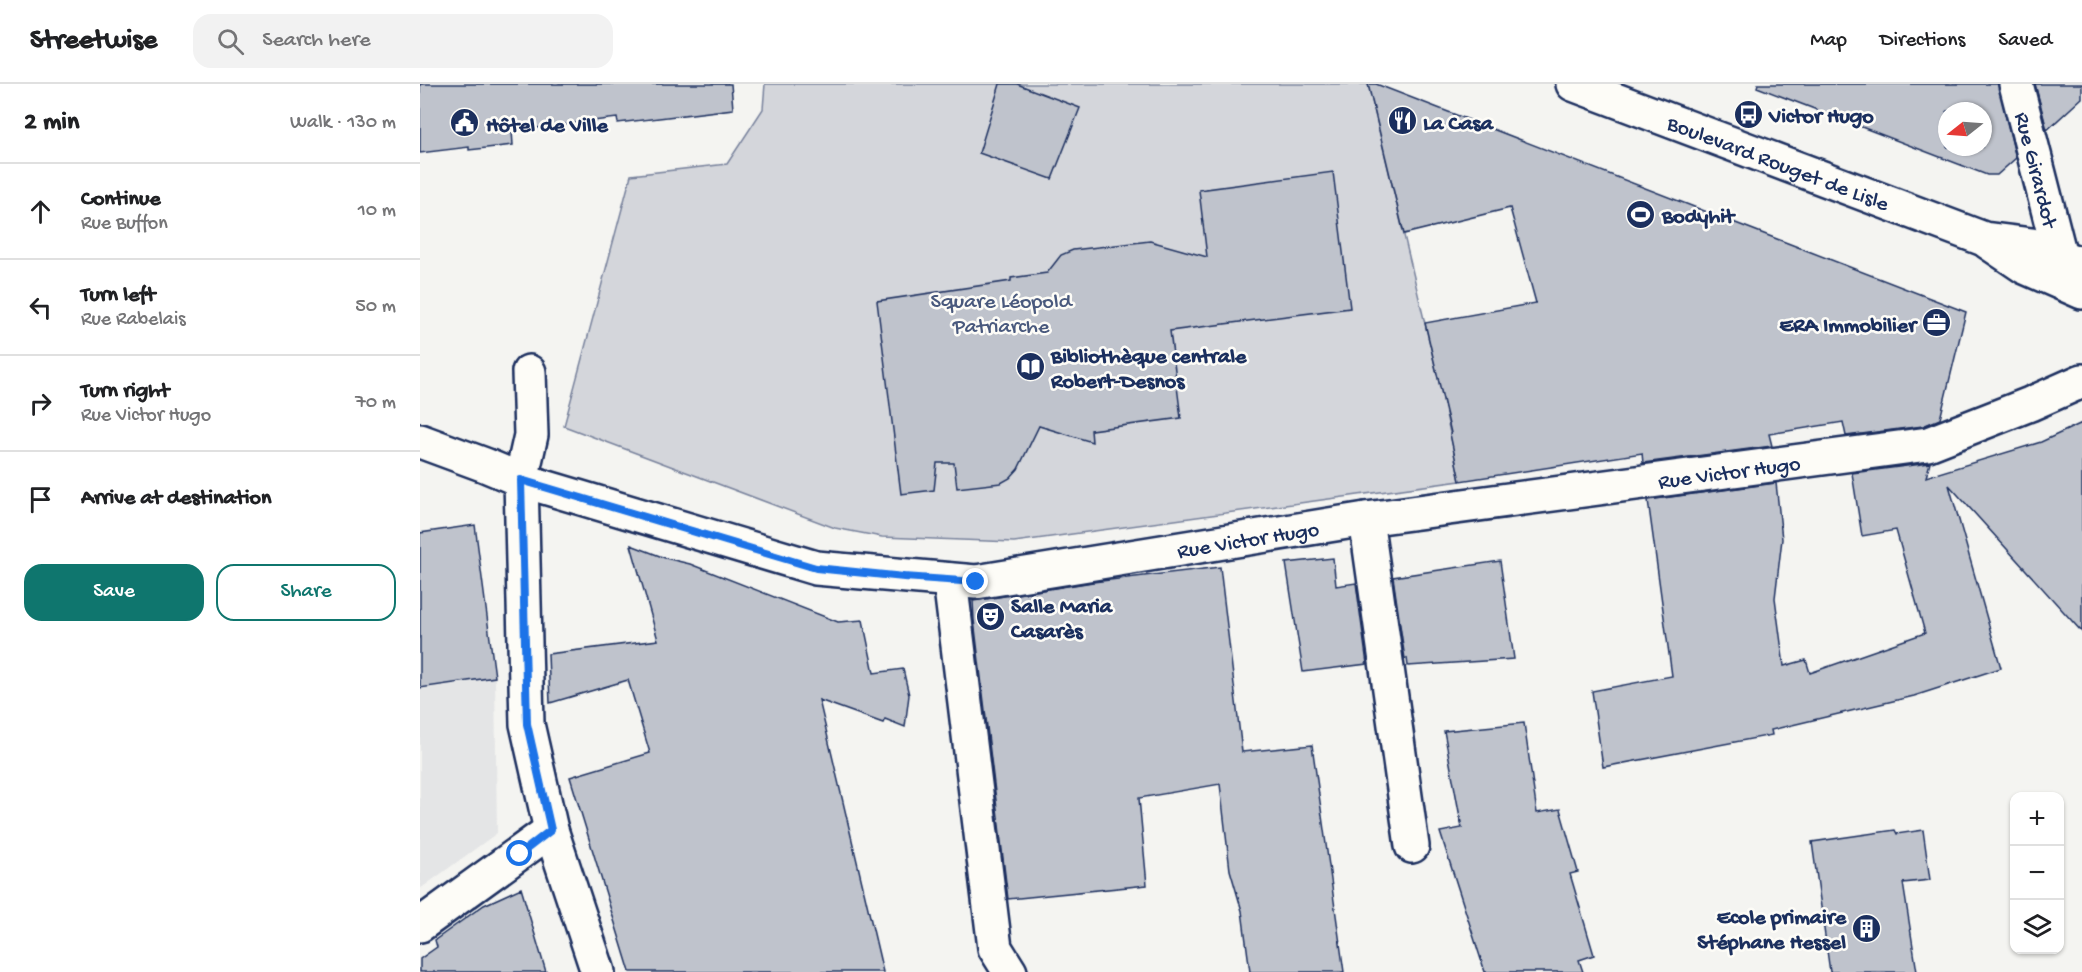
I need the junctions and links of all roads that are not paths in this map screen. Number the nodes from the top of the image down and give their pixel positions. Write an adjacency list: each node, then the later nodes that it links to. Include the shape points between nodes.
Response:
1 (1573, 84): 3 (street, Boulevard Rouget de Lisle)
2 (2016, 84): 4 (street, Rue Girardot)
3 (1984, 239): 4 (street, Boulevard Rouget de Lisle, via 2032,245); 5 (street, Boulevard Rouget de Lisle, via 2025,267)
4 (2071, 261)
5 (2082, 292)
6 (529, 372): 9 (street, via 531,435)
7 (2082, 381): 10 (street, Rue Victor Hugo, via 1928,444)
8 (420, 441): 9 (street, Rue Victor Hugo)
9 (521, 480): 11 (street, Rue Victor Hugo, via 816,568); 12 (street, via 527,724)
10 (1366, 519): 11 (street, Rue Victor Hugo, via 976,582); 13 (street)
11 (950, 580): 16 (street, via 995,948)
12 (551, 830): 14 (street); 15 (street)
13 (1412, 846)
14 (420, 925)
15 (598, 972)
16 (1010, 972)

